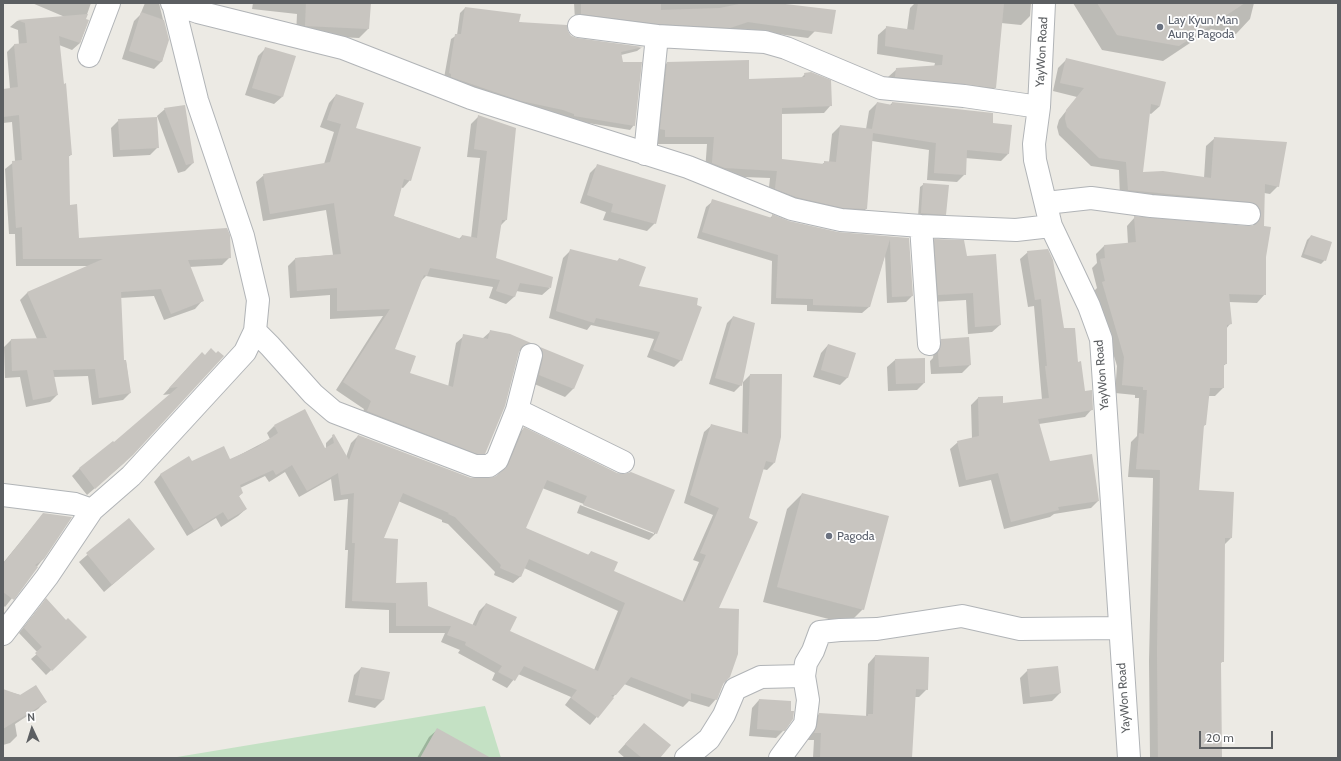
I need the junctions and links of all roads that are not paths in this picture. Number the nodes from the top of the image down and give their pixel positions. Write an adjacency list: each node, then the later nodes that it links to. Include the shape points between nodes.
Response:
1 (109, 3): 6 (street)
2 (172, 3): 8 (street, via 198,12 343,48 471,98); 13 (street, via 197,100 243,236 258,300)
3 (1044, 3): 7 (street, YayWon Road)
4 (579, 26): 5 (street)
5 (657, 36): 7 (street, via 765,42 786,48 881,88 970,96); 8 (street)
6 (89, 56)
7 (1039, 107): 9 (street, YayWon Road, via 1034,144 1035,160)
8 (645, 154): 11 (street, via 688,167 792,209 840,220)
9 (1046, 203): 10 (street, via 1091,198); 12 (street, YayWon Road)
10 (1249, 214)
11 (921, 226): 12 (street, via 1016,230); 14 (street)
12 (1051, 226): 20 (street, YayWon Road, via 1089,306 1101,339)
13 (255, 331): 16 (street, via 334,412 475,466 489,466 497,460); 19 (street, via 245,352 131,476)
14 (929, 344)
15 (531, 355): 16 (street)
16 (517, 410): 17 (street)
17 (623, 462)
18 (3, 495): 19 (street, via 75,504)
19 (92, 510): 21 (street, via 47,577)
20 (1120, 628): 22 (street, via 1020,629 962,616 877,629 820,632 806,663); 25 (street, YayWon Road)
21 (3, 634)
22 (804, 676): 23 (street, via 760,677 735,689 724,715 709,739); 24 (street, via 808,700 805,724)
23 (686, 758)
24 (780, 758)
25 (1129, 758)

